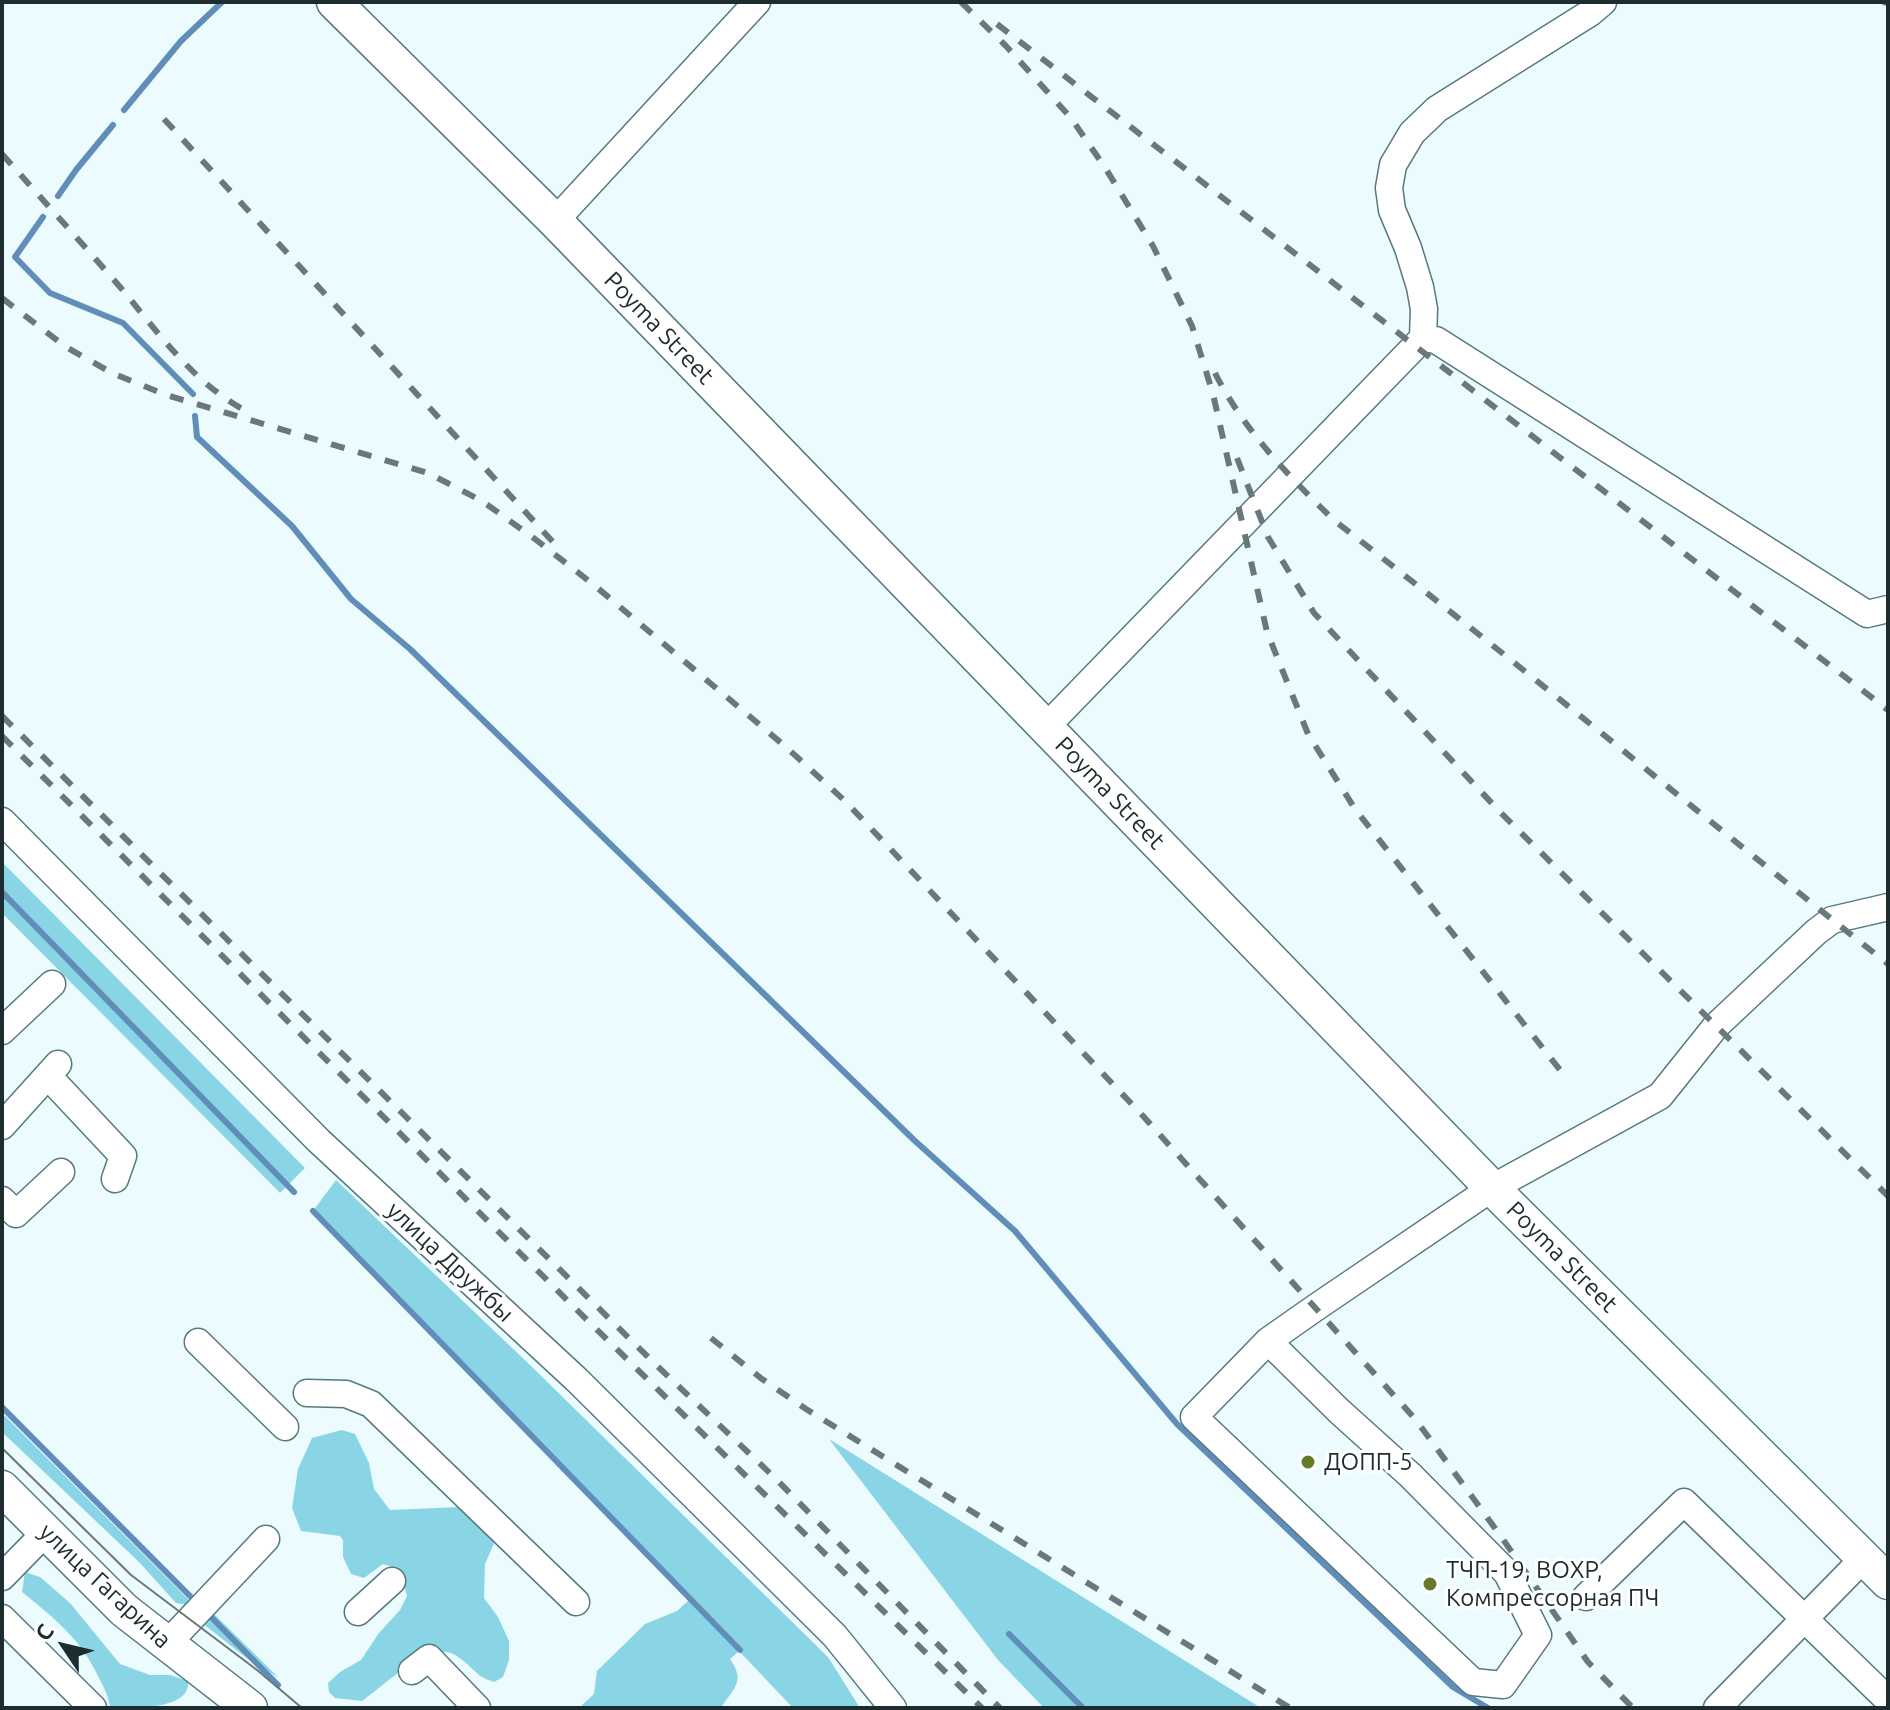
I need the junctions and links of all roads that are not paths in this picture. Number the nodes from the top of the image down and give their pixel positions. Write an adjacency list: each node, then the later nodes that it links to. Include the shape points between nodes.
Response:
1 (334, 2): 4 (main road, Poyma Street)
2 (757, 2): 4 (street)
3 (1603, 2): 5 (street, via 1437,109 1412,133 1393,165 1392,210 1420,287)
4 (555, 221): 7 (main road, Poyma Street)
5 (1423, 338): 6 (street, via 1436,340 1867,614); 7 (street)
6 (1888, 609)
7 (1046, 727): 15 (main road, Poyma Street)
8 (2, 821): 39 (street, улица Дружбы, via 319,1141 577,1380 835,1636)
9 (1888, 907): 15 (street, via 1832,920 1816,932 1716,1026 1660,1096)
10 (52, 984): 11 (street)
11 (2, 1031)
12 (2, 1126): 14 (street, via 53,1070 123,1156)
13 (61, 1172): 16 (street, via 16,1214)
14 (115, 1179)
15 (1492, 1188): 17 (street); 24 (main road, Poyma Street)
16 (2, 1200)
17 (1268, 1341): 17 (street, via 1507,1573 1538,1635 1503,1685 1473,1682 1194,1417)
18 (198, 1342): 20 (street)
19 (307, 1393): 29 (street, via 346,1394 371,1404)
20 (285, 1427)
21 (2, 1488): 22 (main road, улица Гагарина)
22 (46, 1532): 25 (street); 33 (main road, улица Гагарина, via 124,1610)
23 (266, 1539): 33 (street)
24 (1864, 1558): 27 (main road, Poyma Street); 32 (street)
25 (2, 1577)
26 (392, 1581): 30 (street)
27 (1888, 1582)
28 (1586, 1597): 32 (street, via 1684,1502)
29 (576, 1602)
30 (358, 1612)
31 (2, 1618): 37 (street)
32 (1804, 1619): 35 (street); 40 (street)
33 (167, 1644): 36 (main road, улица Гагарина)
34 (412, 1671): 38 (street, via 429,1658)
35 (1888, 1700)
36 (241, 1705)
37 (93, 1708)
38 (477, 1708)
39 (893, 1708)
40 (1717, 1708)

